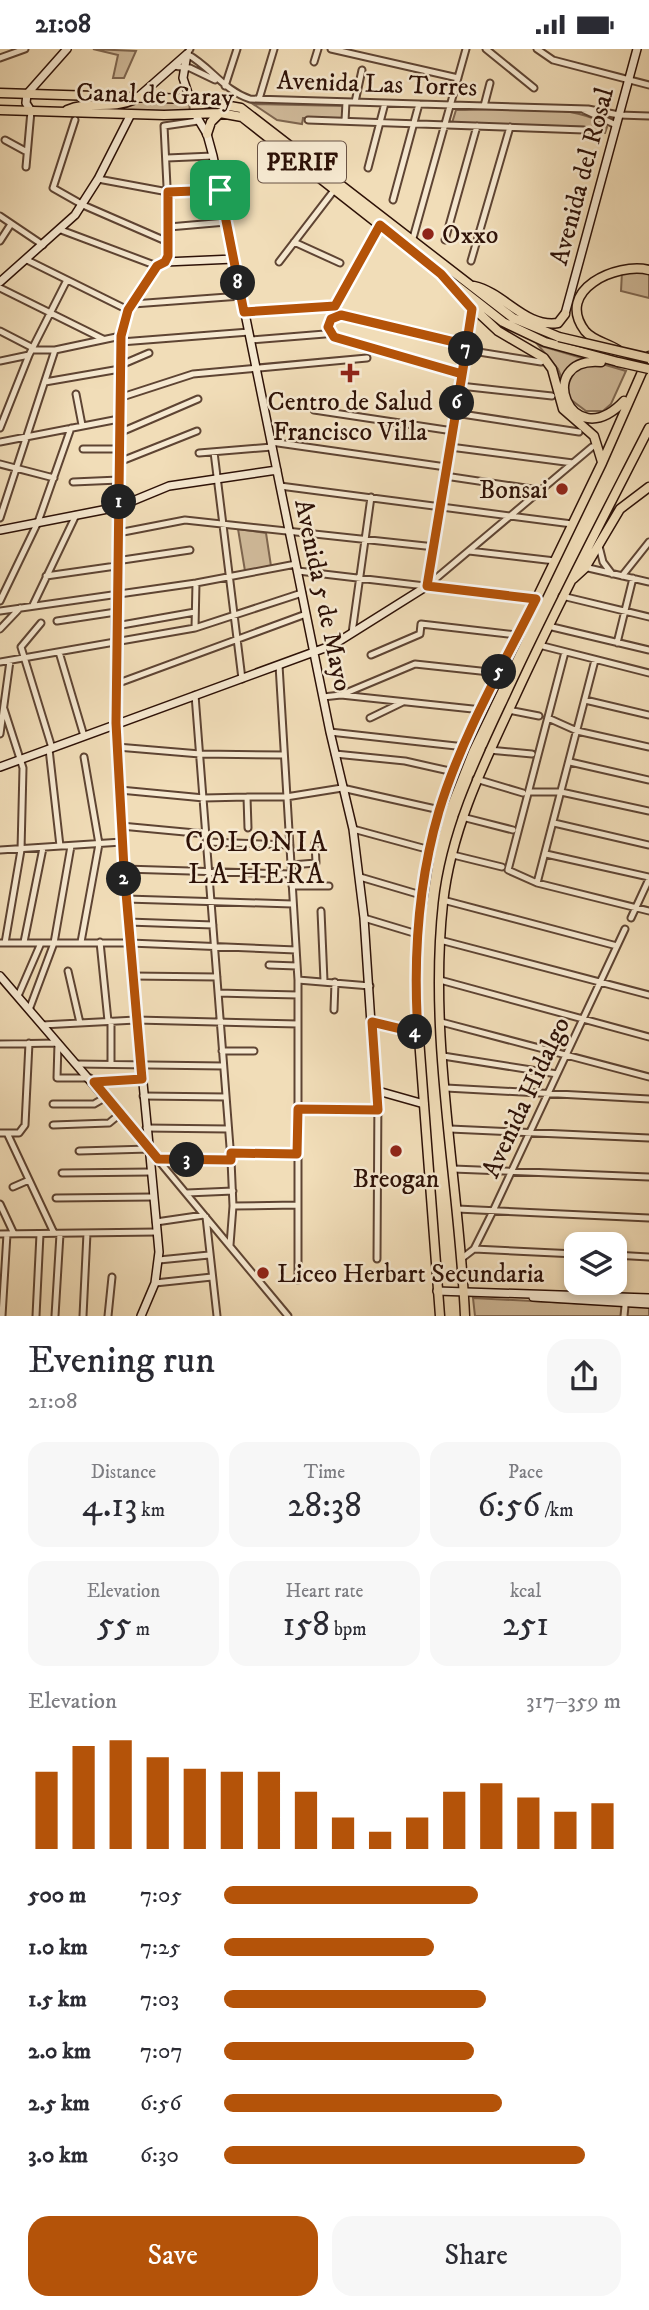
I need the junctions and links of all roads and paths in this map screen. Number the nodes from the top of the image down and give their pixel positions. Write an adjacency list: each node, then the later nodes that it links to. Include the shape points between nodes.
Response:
1 (25, 49): 13 (street)
2 (67, 49): 26 (street)
3 (179, 49): 12 (street)
4 (237, 49): 23 (street)
5 (274, 49): 29 (street)
6 (318, 49): 14 (street)
7 (331, 49): 18 (street)
8 (466, 49): 18 (street)
9 (486, 49): 24 (street)
10 (537, 49): 20 (street, via 553,59)
11 (637, 49): 20 (street, Avenida del Rosal)
12 (189, 51): 15 (street); 16 (street); 19 (street, Avenida Las Torres)
13 (0, 58)
14 (314, 62)
15 (173, 66): 16 (street); 27 (street)
16 (184, 66): 19 (street); 28 (street)
17 (362, 70): 31 (street)
18 (458, 78): 34 (street)
19 (218, 81): 23 (street, Avenida Las Torres)
20 (628, 81): 22 (street); 42 (street, Avenida del Rosal)
21 (490, 83): 35 (street)
22 (649, 85)
23 (225, 86): 29 (street, Avenida Las Torres, via 241,96)
24 (534, 88)
25 (0, 93): 26 (main road, Canal de Garay / PERIF)
26 (27, 94): 27 (main road, Canal de Garay / PERIF); 38 (street)
27 (136, 98): 28 (main road, Canal de Garay / PERIF); 39 (main road, via 119,105 89,105)
28 (190, 99): 74 (main road, Canal de Garay / PERIF, via 230,104 251,113)
29 (259, 99): 30 (street, Avenida Las Torres)
30 (346, 102): 31 (street, Avenida Las Torres); 47 (street)
31 (355, 102): 32 (street, Avenida Las Torres)
32 (386, 103): 33 (street, Avenida Las Torres); 48 (street)
33 (419, 104): 34 (street, Avenida Las Torres); 49 (street)
34 (450, 105): 35 (street, Avenida Las Torres); 50 (street)
35 (484, 106): 36 (street, Avenida Las Torres)
36 (582, 109): 42 (street, Avenida Las Torres); 51 (street, Avenida Las Torres)
37 (0, 110): 38 (main road, Canal de Garay / PERIF)
38 (31, 111): 39 (main road, Canal de Garay / PERIF); 57 (street)
39 (65, 112): 41 (main road, Canal de Garay / PERIF)
40 (220, 113): 44 (main road, Canal de Garay / PERIF); 55 (main road); 63 (main road, Canal de Garay / PERIF, via 250,122)
41 (131, 114): 44 (main road, Canal de Garay / PERIF); 62 (street)
42 (619, 115): 43 (street, Avenida Las Torres); 51 (street, Avenida del Rosal)
43 (649, 116)
44 (196, 118): 55 (street, Avenida 5 de Mayo); 59 (street, via 166,124)
45 (75, 120): 67 (street, via 53,188)
46 (308, 120): 47 (street)
47 (345, 121): 48 (street)
48 (380, 123): 49 (street); 61 (street)
49 (414, 124): 50 (street); 66 (street)
50 (445, 125): 52 (street); 74 (street)
51 (616, 125): 97 (street, Avenida del Rosal)
52 (477, 126): 53 (street); 75 (street)
53 (510, 127): 54 (street); 82 (street)
54 (584, 130)
55 (207, 134): 58 (street, Avenida 5 de Mayo)
56 (5, 140): 57 (street)
57 (27, 152): 60 (street)
58 (214, 156): 59 (street); 64 (street, Avenida 5 de Mayo)
59 (167, 158): 65 (street)
60 (26, 167)
61 (368, 168)
62 (98, 180): 65 (street); 67 (street)
63 (335, 189): 71 (main road, Canal de Garay / PERIF); 78 (street)
64 (220, 190): 65 (street); 69 (street, Avenida 5 de Mayo)
65 (168, 192): 72 (street)
66 (393, 200)
67 (83, 205): 73 (street); 77 (street)
68 (0, 216): 70 (street)
69 (226, 222): 72 (street); 80 (street, Avenida 5 de Mayo)
70 (11, 224): 76 (street); 79 (street)
71 (380, 225): 87 (main road, Canal de Garay / PERIF); 95 (street, via 335,306)
72 (169, 227): 77 (street)
73 (61, 230): 79 (street); 85 (street)
74 (413, 238): 90 (main road, Canal de Garay / PERIF)
75 (445, 240)
76 (0, 241)
77 (168, 242): 85 (street)
78 (294, 242): 83 (street); 84 (street)
79 (43, 245): 81 (street)
80 (234, 259): 85 (street); 92 (street, Avenida 5 de Mayo)
81 (27, 260): 88 (street); 89 (street)
82 (471, 261)
83 (279, 263)
84 (340, 263)
85 (161, 264): 93 (street)
86 (649, 269): 107 (main road, via 628,267 596,278 580,297 584,329)
87 (441, 274): 94 (main road); 103 (main road, Canal de Garay / PERIF, via 510,326)
88 (67, 280): 93 (street); 96 (street)
89 (0, 282)
90 (472, 286): 97 (main road, via 495,293 541,323 558,323); 103 (main road, Canal de Garay / PERIF, via 513,318)
91 (0, 288): 96 (street)
92 (241, 296): 93 (street); 95 (street, Avenida 5 de Mayo)
93 (130, 307): 102 (street)
94 (472, 309): 104 (street); 148 (main road, via 549,363 563,409 594,436)
95 (244, 312): 100 (street, Avenida 5 de Mayo)
96 (50, 313): 101 (street); 106 (street)
97 (565, 314)
98 (0, 331): 106 (street)
99 (325, 334): 100 (street)
100 (250, 336): 102 (street); 115 (street, Avenida 5 de Mayo)
101 (103, 339): 102 (street); 105 (street)
102 (121, 339): 114 (street)
103 (559, 341): 107 (main road, Canal de Garay / PERIF, bridge); 113 (main road, Canal de Garay / PERIF)
104 (466, 347): 112 (street); 118 (street); 118 (street, via 341,315 331,319 328,327 334,337)
105 (55, 350): 106 (street); 119 (street)
106 (32, 351): 111 (street); 130 (street)
107 (619, 351): 109 (main road, Canal de Garay / PERIF, bridge)
108 (149, 353): 114 (street)
109 (649, 357): 122 (main road)
110 (367, 358): 115 (street)
111 (2, 361): 116 (street)
112 (541, 362)
113 (618, 362): 117 (main road, Canal de Garay / PERIF, bridge); 122 (main road, via 586,361 572,369 564,385 567,403 579,415 597,419)
114 (121, 367): 119 (street); 124 (street)
115 (256, 367): 124 (street, via 183,376); 139 (street, Avenida 5 de Mayo)
116 (0, 368)
117 (649, 369)
118 (462, 374): 120 (street)
119 (45, 382): 137 (street)
120 (460, 386): 123 (street); 127 (street)
121 (76, 394): 129 (street)
122 (629, 395): 148 (main road)
123 (552, 396)
124 (119, 398): 128 (street)
125 (198, 399): 136 (street)
126 (314, 410): 134 (street)
127 (455, 413): 134 (street); 135 (street)
128 (119, 419): 129 (street); 136 (street)
129 (82, 425): 131 (street)
130 (0, 428)
131 (71, 428): 137 (street); 154 (street)
132 (649, 428): 182 (main road)
133 (197, 431): 146 (street)
134 (453, 431): 140 (street)
135 (579, 432)
136 (119, 433): 143 (street)
137 (28, 436): 138 (street); 151 (street)
138 (0, 442)
139 (272, 445): 144 (street); 150 (street); 152 (street, Avenida 5 de Mayo)
140 (450, 447): 147 (street); 150 (street)
141 (592, 447): 147 (street)
142 (83, 449): 143 (street)
143 (119, 449): 146 (street)
144 (214, 452): 145 (street); 155 (street)
145 (199, 453)
146 (119, 462): 156 (street)
147 (573, 463): 160 (street)
148 (602, 463): 169 (main road)
149 (0, 464): 151 (street)
150 (446, 467): 153 (street)
151 (16, 469): 154 (street); 166 (street)
152 (277, 470): 155 (street); 158 (street, Avenida 5 de Mayo)
153 (445, 476): 160 (street); 163 (street)
154 (54, 478): 167 (street)
155 (216, 479): 162 (street, via 169,486); 168 (street)
156 (119, 480): 157 (street); 162 (street)
157 (74, 482)
158 (280, 487): 161 (street); 171 (street, Avenida 5 de Mayo)
159 (649, 487): 175 (main road, via 620,509)
160 (539, 490): 165 (street)
161 (371, 498): 163 (street); 173 (street)
162 (118, 507): 164 (street); 172 (street)
163 (440, 507): 165 (street); 176 (street)
164 (76, 515): 167 (street); 185 (street)
165 (507, 516): 169 (street); 179 (street)
166 (0, 518)
167 (38, 522): 170 (street); 197 (street)
168 (223, 523): 171 (street); 172 (street, via 186,520); 187 (street)
169 (572, 524): 180 (main road)
170 (0, 530)
171 (289, 531): 173 (street); 183 (street, Avenida 5 de Mayo)
172 (118, 533): 181 (street)
173 (366, 539): 176 (street); 188 (street)
174 (649, 542): 177 (street)
175 (599, 543): 182 (main road); 184 (street, via 603,562)
176 (435, 547): 192 (street)
177 (646, 548): 186 (street)
178 (190, 550): 181 (street)
179 (469, 551): 180 (street); 192 (street)
180 (555, 561): 196 (main road)
181 (116, 563): 185 (street); 194 (street)
182 (581, 566): 184 (street); 195 (main road)
183 (297, 567): 187 (street); 188 (street); 193 (street, Avenida 5 de Mayo)
184 (612, 574): 186 (street)
185 (46, 576): 198 (street)
186 (622, 576): 189 (street)
187 (230, 577): 191 (street); 205 (street)
188 (360, 578): 192 (street); 213 (street)
189 (633, 578): 190 (street); 201 (street)
190 (649, 582)
191 (196, 583): 194 (street); 203 (street)
192 (427, 586): 196 (street); 213 (street)
193 (302, 593): 204 (street, Avenida 5 de Mayo); 205 (street)
194 (116, 596): 198 (street); 202 (street)
195 (562, 596): 201 (street); 210 (main road)
196 (536, 599): 214 (main road)
197 (0, 601)
198 (33, 605): 199 (street)
199 (20, 608): 200 (street); 212 (street)
200 (0, 611)
201 (625, 611): 206 (street); 217 (street)
202 (116, 612): 207 (street); 209 (street)
203 (195, 612): 209 (street); 211 (street)
204 (306, 614): 215 (street); 222 (street, Avenida 5 de Mayo)
205 (234, 617): 211 (street); 215 (street)
206 (649, 617)
207 (57, 621)
208 (41, 623): 224 (street, via 21,643)
209 (116, 626): 216 (street)
210 (548, 626): 217 (street); 218 (main road)
211 (195, 628): 216 (street)
212 (0, 629)
213 (352, 634): 222 (street)
214 (517, 635): 223 (street, via 421,624 420,634); 229 (main road)
215 (237, 640): 231 (street); 232 (street)
216 (115, 641): 220 (street); 232 (street)
217 (617, 643): 219 (street)
218 (538, 645): 221 (street); 240 (main road)
219 (649, 650)
220 (59, 652): 224 (street); 249 (street)
221 (565, 652): 225 (street); 244 (street)
222 (313, 653): 228 (street); 235 (street, Avenida 5 de Mayo)
223 (371, 655)
224 (23, 659): 226 (street); 253 (street)
225 (595, 660): 230 (street); 236 (street)
226 (10, 661): 227 (street); 238 (street)
227 (0, 662)
228 (279, 665): 231 (street); 258 (street)
229 (499, 673): 234 (street, via 415,664); 239 (main road)
230 (649, 673)
231 (242, 679): 233 (street)
232 (116, 684): 245 (street)
233 (195, 695): 245 (street); 255 (street)
234 (341, 695): 235 (street); 237 (street)
235 (323, 697): 247 (street, Avenida 5 de Mayo)
236 (585, 700): 241 (street); 246 (street)
237 (403, 702): 239 (street); 243 (street)
238 (4, 709): 248 (street); 260 (street)
239 (482, 710): 251 (main road)
240 (508, 710): 242 (street); 254 (main road)
241 (649, 715)
242 (540, 716)
243 (370, 718)
244 (548, 718): 246 (street); 268 (street)
245 (116, 723): 249 (street); 250 (street)
246 (577, 731): 252 (street); 261 (street)
247 (330, 732): 251 (street); 256 (street, Avenida 5 de Mayo)
248 (0, 734)
249 (84, 736): 253 (street)
250 (117, 747): 255 (street); 267 (street)
251 (465, 747): 263 (main road)
252 (649, 747)
253 (50, 748): 260 (street); 288 (street)
254 (489, 750): 257 (street); 264 (main road)
255 (200, 754): 258 (street); 270 (street)
256 (335, 754): 263 (street, via 405,761); 266 (street, Avenida 5 de Mayo)
257 (532, 754)
258 (284, 755): 272 (street)
259 (84, 757): 285 (street)
260 (20, 760): 262 (street); 292 (street)
261 (570, 762): 265 (street); 269 (street)
262 (0, 767)
263 (454, 772): 273 (main road)
264 (477, 779): 268 (street); 275 (main road)
265 (649, 781)
266 (342, 787): 272 (street); 273 (street); 279 (street, Avenida 5 de Mayo)
267 (120, 790): 270 (street); 277 (street)
268 (526, 792): 269 (street); 297 (street)
269 (561, 792): 274 (street); 276 (street)
270 (204, 797): 271 (street); 281 (street)
271 (247, 797): 272 (street); 278 (street)
272 (286, 797): 286 (street)
273 (440, 810): 293 (main road)
274 (649, 811)
275 (462, 817): 280 (street); 295 (main road)
276 (554, 824): 287 (street); 294 (street)
277 (121, 826): 281 (street); 282 (street)
278 (248, 828)
279 (353, 829): 293 (street); 301 (street, Avenida 5 de Mayo)
280 (513, 830)
281 (206, 834): 283 (street)
282 (122, 842): 285 (street); 298 (street)
283 (207, 842): 286 (street); 299 (street)
284 (315, 843): 296 (street, via 316,863)
285 (99, 844): 289 (street); 322 (street)
286 (290, 845): 296 (street)
287 (649, 845)
288 (60, 846): 289 (street); 290 (street)
289 (71, 846): 326 (street)
290 (43, 848): 292 (street); 321 (street)
291 (0, 850): 292 (street)
292 (21, 850): 324 (street)
293 (430, 850): 306 (main road)
294 (546, 854): 302 (street); 303 (street)
295 (453, 855): 297 (street); 308 (main road)
296 (290, 865): 300 (street)
297 (505, 867): 303 (street)
298 (124, 869): 299 (street); 307 (street)
299 (210, 872): 300 (street); 309 (street)
300 (291, 874): 304 (street)
301 (360, 877): 306 (street); 314 (street, Avenida 5 de Mayo)
302 (649, 878): 311 (street)
303 (537, 883): 311 (street)
304 (292, 886): 305 (street); 310 (street)
305 (329, 886)
306 (421, 895): 319 (main road)
307 (126, 899): 309 (street); 316 (street)
308 (443, 900): 320 (main road); 329 (street)
309 (212, 901): 310 (street); 317 (street)
310 (292, 904): 330 (street)
311 (636, 907): 313 (street); 315 (street)
312 (321, 911): 339 (street)
313 (649, 911)
314 (364, 918): 319 (street); 342 (street, Avenida 5 de Mayo)
315 (631, 918)
316 (128, 922): 317 (street); 327 (street)
317 (213, 925): 328 (street)
318 (625, 929): 329 (street, Avenida Hidalgo)
319 (417, 934): 358 (main road)
320 (440, 940): 338 (main road); 341 (street)
321 (24, 942): 324 (street); 325 (street)
322 (81, 942): 323 (street); 326 (street)
323 (100, 942): 327 (street); 351 (street)
324 (2, 943)
325 (41, 943): 326 (street); 346 (street)
326 (54, 943): 347 (street)
327 (130, 943): 328 (street); 335 (street)
328 (214, 946): 330 (street); 336 (street)
329 (617, 946): 341 (street, Avenida Hidalgo)
330 (296, 950): 332 (street)
331 (269, 965): 332 (street)
332 (297, 966): 337 (street)
333 (68, 971): 355 (street)
334 (0, 976): 346 (street)
335 (132, 976): 336 (street); 350 (street)
336 (217, 977): 343 (street)
337 (298, 980): 339 (street); 344 (street)
338 (440, 980): 349 (street); 354 (main road)
339 (324, 981): 340 (street)
340 (335, 982): 342 (street); 348 (street)
341 (600, 982): 345 (street); 349 (street, Avenida Hidalgo)
342 (370, 986): 353 (street, Avenida 5 de Mayo)
343 (218, 993): 344 (street); 352 (street)
344 (298, 995): 356 (street)
345 (649, 995)
346 (18, 996): 347 (street)
347 (30, 1010): 357 (street)
348 (334, 1010)
349 (583, 1019): 359 (street); 365 (street, Avenida Hidalgo)
350 (135, 1020): 351 (street); 352 (street); 369 (street)
351 (109, 1021): 355 (street); 367 (street)
352 (220, 1021): 356 (street); 363 (street)
353 (372, 1022): 358 (street); 376 (street, Avenida 5 de Mayo)
354 (441, 1022): 365 (street); 366 (main road)
355 (80, 1023): 357 (street)
356 (298, 1024): 384 (street)
357 (42, 1025): 361 (street)
358 (418, 1033): 383 (main road)
359 (649, 1037)
360 (29, 1043): 361 (street); 362 (street); 393 (street, via 26,1125 19,1133)
361 (58, 1043): 368 (street); 374 (street, via 57,1079)
362 (0, 1044)
363 (222, 1051): 364 (street); 370 (street)
364 (254, 1052)
365 (566, 1055): 371 (street, Avenida Hidalgo); 372 (street)
366 (443, 1056): 371 (street); 375 (main road)
367 (111, 1063): 368 (street); 369 (street)
368 (77, 1064): 374 (street)
369 (140, 1064): 370 (street); 373 (street)
370 (223, 1066): 380 (street)
371 (557, 1074): 377 (street, Avenida Hidalgo)
372 (649, 1077)
373 (142, 1079): 374 (street); 378 (street)
374 (92, 1080): 379 (street)
375 (446, 1089): 377 (street); 390 (main road)
376 (378, 1091): 383 (street); 385 (street)
377 (548, 1094): 381 (street); 391 (street, Avenida Hidalgo)
378 (143, 1096): 380 (street); 388 (street)
379 (106, 1097): 382 (street, via 93,1104); 386 (street)
380 (226, 1097): 389 (street)
381 (649, 1100)
382 (53, 1104)
383 (424, 1104): 439 (main road)
384 (298, 1109): 385 (street); 398 (street)
385 (378, 1110): 432 (street)
386 (121, 1114): 387 (street, via 109,1123); 395 (street)
387 (53, 1125)
388 (146, 1128): 389 (street); 395 (street)
389 (228, 1129): 397 (street)
390 (450, 1129): 391 (street); 401 (main road)
391 (529, 1132): 394 (street); 402 (street, Avenida Hidalgo)
392 (0, 1133): 393 (street)
393 (8, 1135): 406 (street)
394 (649, 1138)
395 (149, 1149): 396 (street); 399 (street); 404 (street)
396 (79, 1151)
397 (231, 1153): 398 (street); 400 (street)
398 (297, 1154): 413 (street)
399 (158, 1159): 400 (street); 409 (street)
400 (231, 1160): 408 (street)
401 (453, 1169): 402 (street); 415 (main road)
402 (512, 1171): 405 (street); 416 (street, Avenida Hidalgo)
403 (62, 1173): 404 (street)
404 (151, 1173): 410 (street)
405 (649, 1177)
406 (29, 1180): 407 (street); 421 (street)
407 (13, 1187)
408 (233, 1191): 409 (street); 414 (street)
409 (187, 1193): 417 (street)
410 (153, 1197): 411 (street); 419 (street)
411 (56, 1198)
412 (0, 1204): 423 (street)
413 (297, 1205): 414 (street); 437 (street)
414 (233, 1206): 426 (street)
415 (457, 1209): 416 (street); 433 (main road)
416 (493, 1211): 418 (street); 427 (street, Avenida Hidalgo)
417 (205, 1216): 419 (street); 426 (street); 429 (street)
418 (649, 1218)
419 (156, 1222): 420 (street)
420 (157, 1231): 425 (street); 434 (street)
421 (57, 1233): 424 (street); 425 (street); 448 (street)
422 (3, 1234): 423 (street); 446 (street)
423 (14, 1234): 424 (street)
424 (40, 1234): 447 (street)
425 (87, 1234): 449 (street)
426 (230, 1245): 444 (street)
427 (474, 1249): 428 (street); 433 (street, Avenida Hidalgo)
428 (564, 1253)
429 (209, 1255): 434 (street); 436 (street)
430 (627, 1256): 431 (street)
431 (649, 1257)
432 (377, 1259)
433 (461, 1259): 440 (main road)
434 (159, 1260): 438 (street)
435 (112, 1277): 450 (street)
436 (212, 1277): 438 (street); 445 (street)
437 (298, 1280)
438 (155, 1283): 451 (street)
439 (437, 1291): 440 (street); 453 (main road)
440 (463, 1291): 441 (street); 442 (street); 454 (main road)
441 (649, 1298)
442 (649, 1304)
443 (625, 1306): 455 (street)
444 (285, 1314)
445 (217, 1315): 452 (street)
446 (2, 1316)
447 (36, 1316)
448 (55, 1316)
449 (83, 1316)
450 (108, 1316)
451 (141, 1316)
452 (207, 1316)
453 (440, 1316)
454 (467, 1316)
455 (624, 1316)

